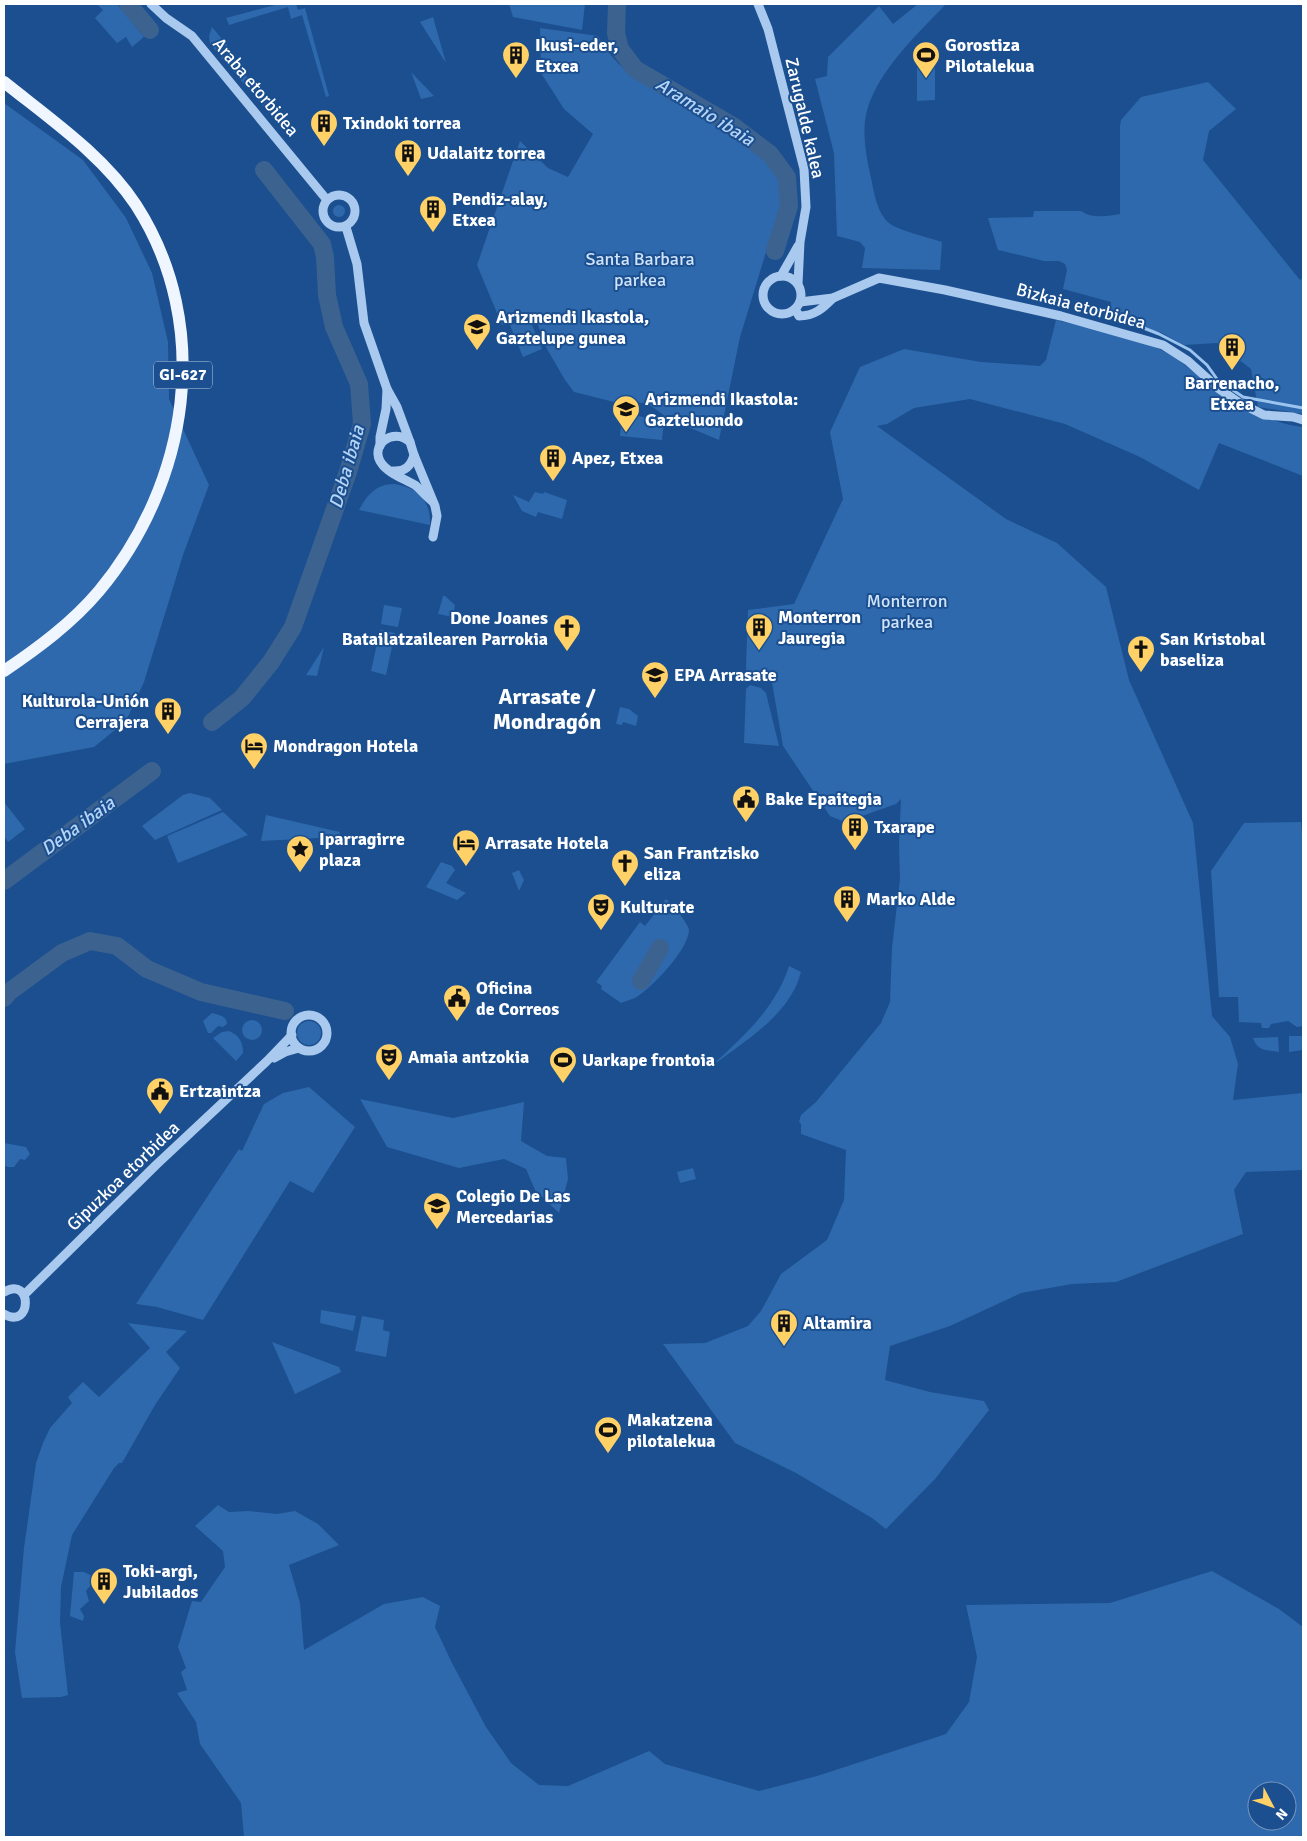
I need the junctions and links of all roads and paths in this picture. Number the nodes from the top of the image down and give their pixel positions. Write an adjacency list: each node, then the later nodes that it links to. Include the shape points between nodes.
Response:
1 (151, 4): 4 (street, Araba etorbidea, via 192,36)
2 (758, 4): 6 (street, Zarugalde kalea, via 768,29 804,169 806,207)
3 (4, 82): 19 (main road, GI-627, via 92,154 136,205 169,272 180,316 183,359 181,402 172,450 158,494 143,526 98,592 34,651)
4 (327, 200): 5 (street, via 322,211 327,223 336,228); 5 (street, via 339,195 352,202 355,216)
5 (346, 226): 11 (street, via 357,264 364,324)
6 (800, 242): 7 (street, Zarugalde kalea); 8 (street, Zarugalde kalea)
7 (781, 276): 8 (street); 10 (street, via 767,282 762,291 763,301 776,314 786,314)
8 (798, 284): 10 (street, via 801,293)
9 (833, 298): 10 (street, Bizkaia etorbidea); 10 (street, Bizkaia etorbidea, via 821,310 808,316 800,316); 12 (street, Bizkaia etorbidea, via 880,278 1061,316 1163,346 1188,361 1238,402 1264,415)
10 (797, 306)
11 (387, 389): 13 (street); 14 (street)
12 (1303, 420)
13 (410, 442): 14 (street, via 394,436); 15 (street)
14 (380, 446): 16 (street, via 380,462)
15 (414, 455): 16 (street, via 409,466); 17 (street)
16 (393, 472): 17 (street)
17 (432, 501): 18 (street, via 437,516)
18 (433, 537)
19 (4, 671)
20 (292, 1035): 21 (street); 21 (street, via 295,1022 304,1016 318,1017 325,1024 327,1037 323,1045 314,1051); 22 (street, Gipuzkoa etorbidea)
21 (299, 1048): 22 (street, Gipuzkoa etorbidea)
22 (267, 1061): 24 (street, Gipuzkoa etorbidea)
23 (4, 1292): 24 (street, via 12,1289)
24 (24, 1295): 25 (street, via 26,1307 21,1314 13,1317)
25 (4, 1315)

